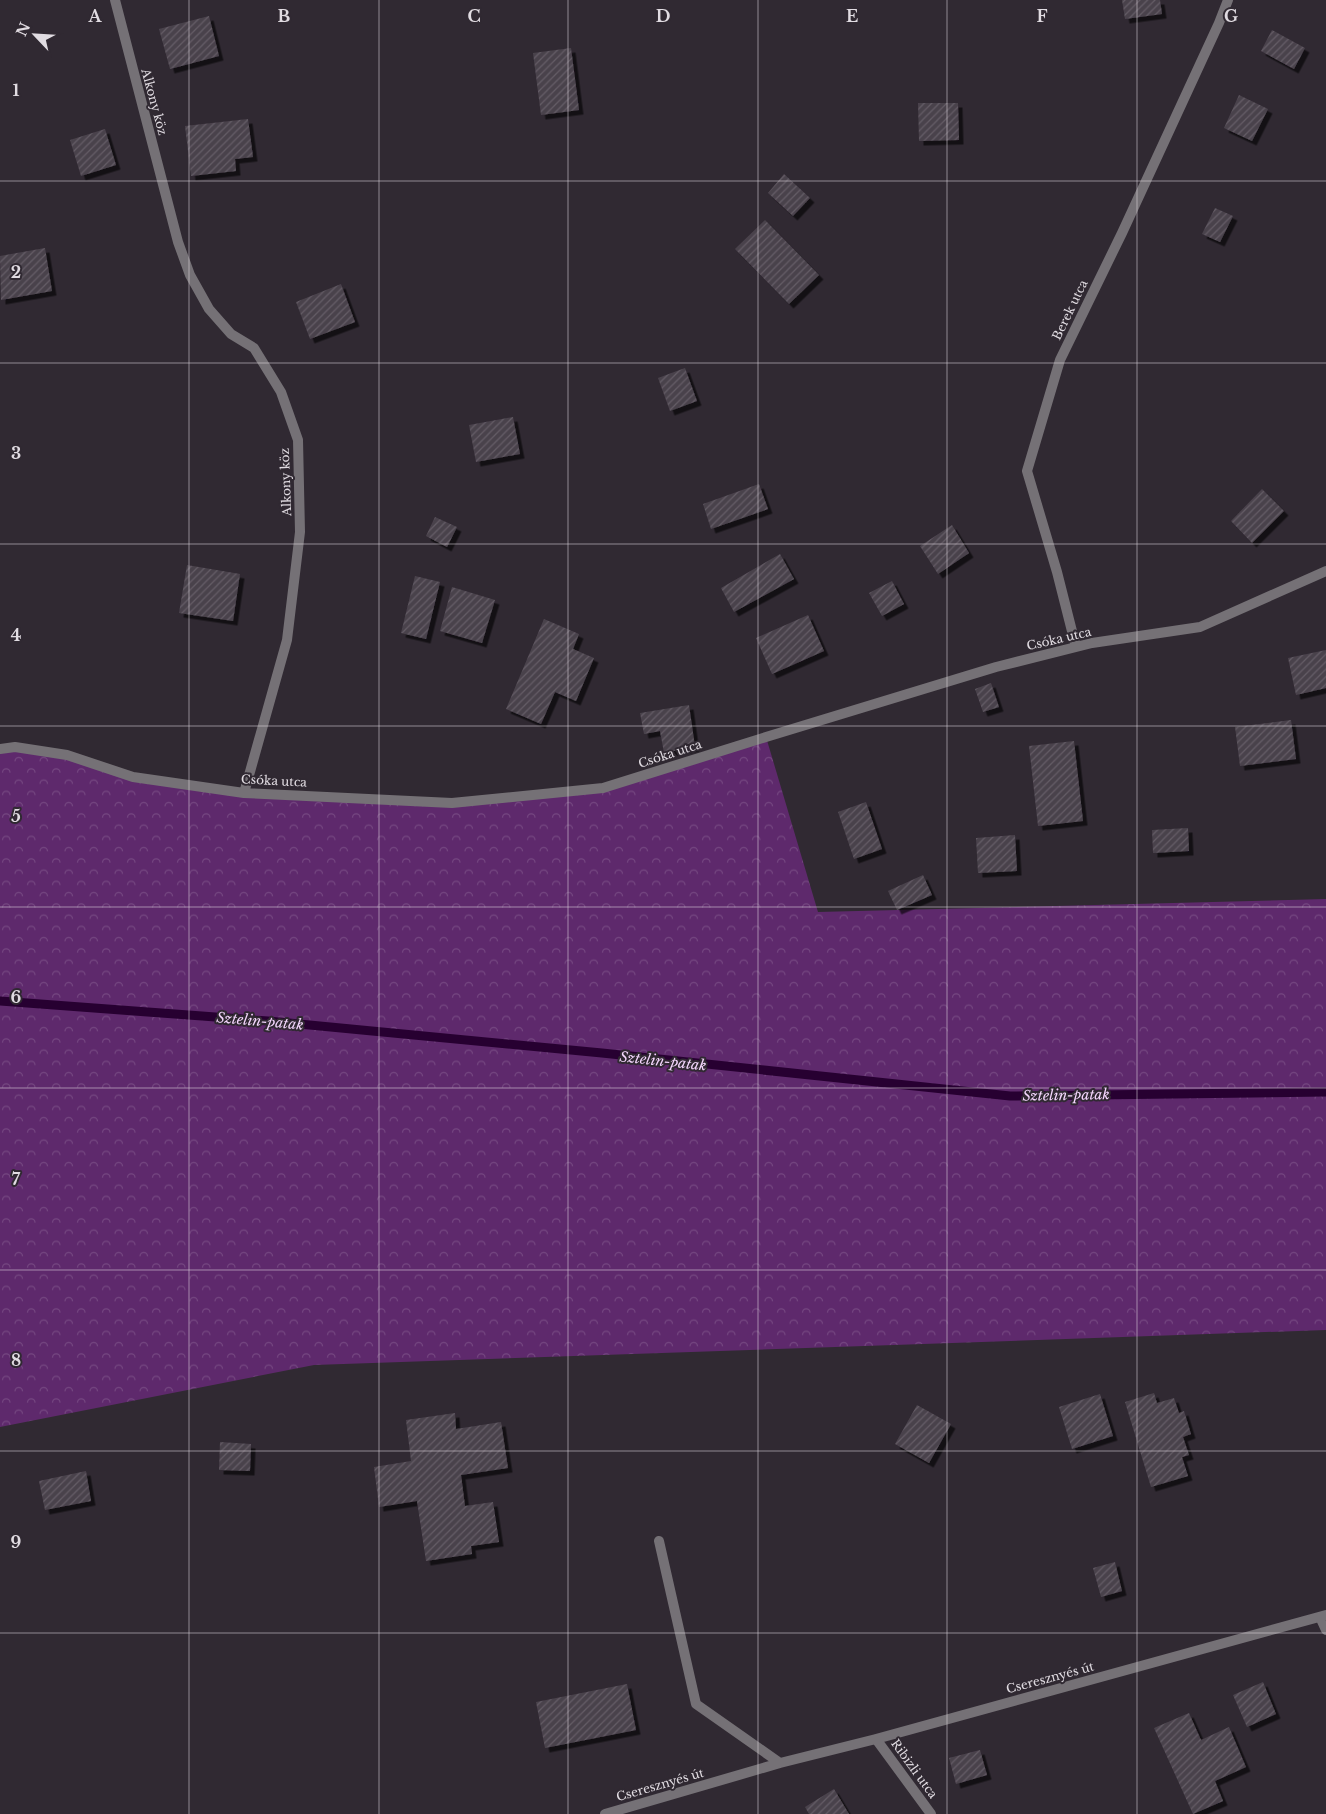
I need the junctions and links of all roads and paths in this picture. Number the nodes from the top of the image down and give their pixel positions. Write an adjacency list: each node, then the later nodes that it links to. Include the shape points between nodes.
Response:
1 (115, 0): 6 (street, Alkony köz, via 178,242 190,276 209,309 231,334 254,348 281,392 298,440 300,532 288,640)
2 (1228, 0): 4 (street, Berek utca, via 1060,360 1027,471)
3 (1326, 571): 4 (street, Csóka utca, via 1200,627)
4 (1076, 647): 6 (street, Csóka utca, via 996,667 603,788 452,803)
5 (0, 749): 6 (street, Csóka utca, via 15,747 67,755 133,777)
6 (244, 793)
7 (659, 1541): 11 (street, via 696,1704)
8 (1323, 1616): 9 (street); 10 (street, Cseresznyés út)
9 (1326, 1630)
10 (876, 1738): 11 (street, Cseresznyés út); 13 (street, Ribizli utca)
11 (780, 1763): 12 (street, Cseresznyés út)
12 (605, 1814)
13 (931, 1814)

